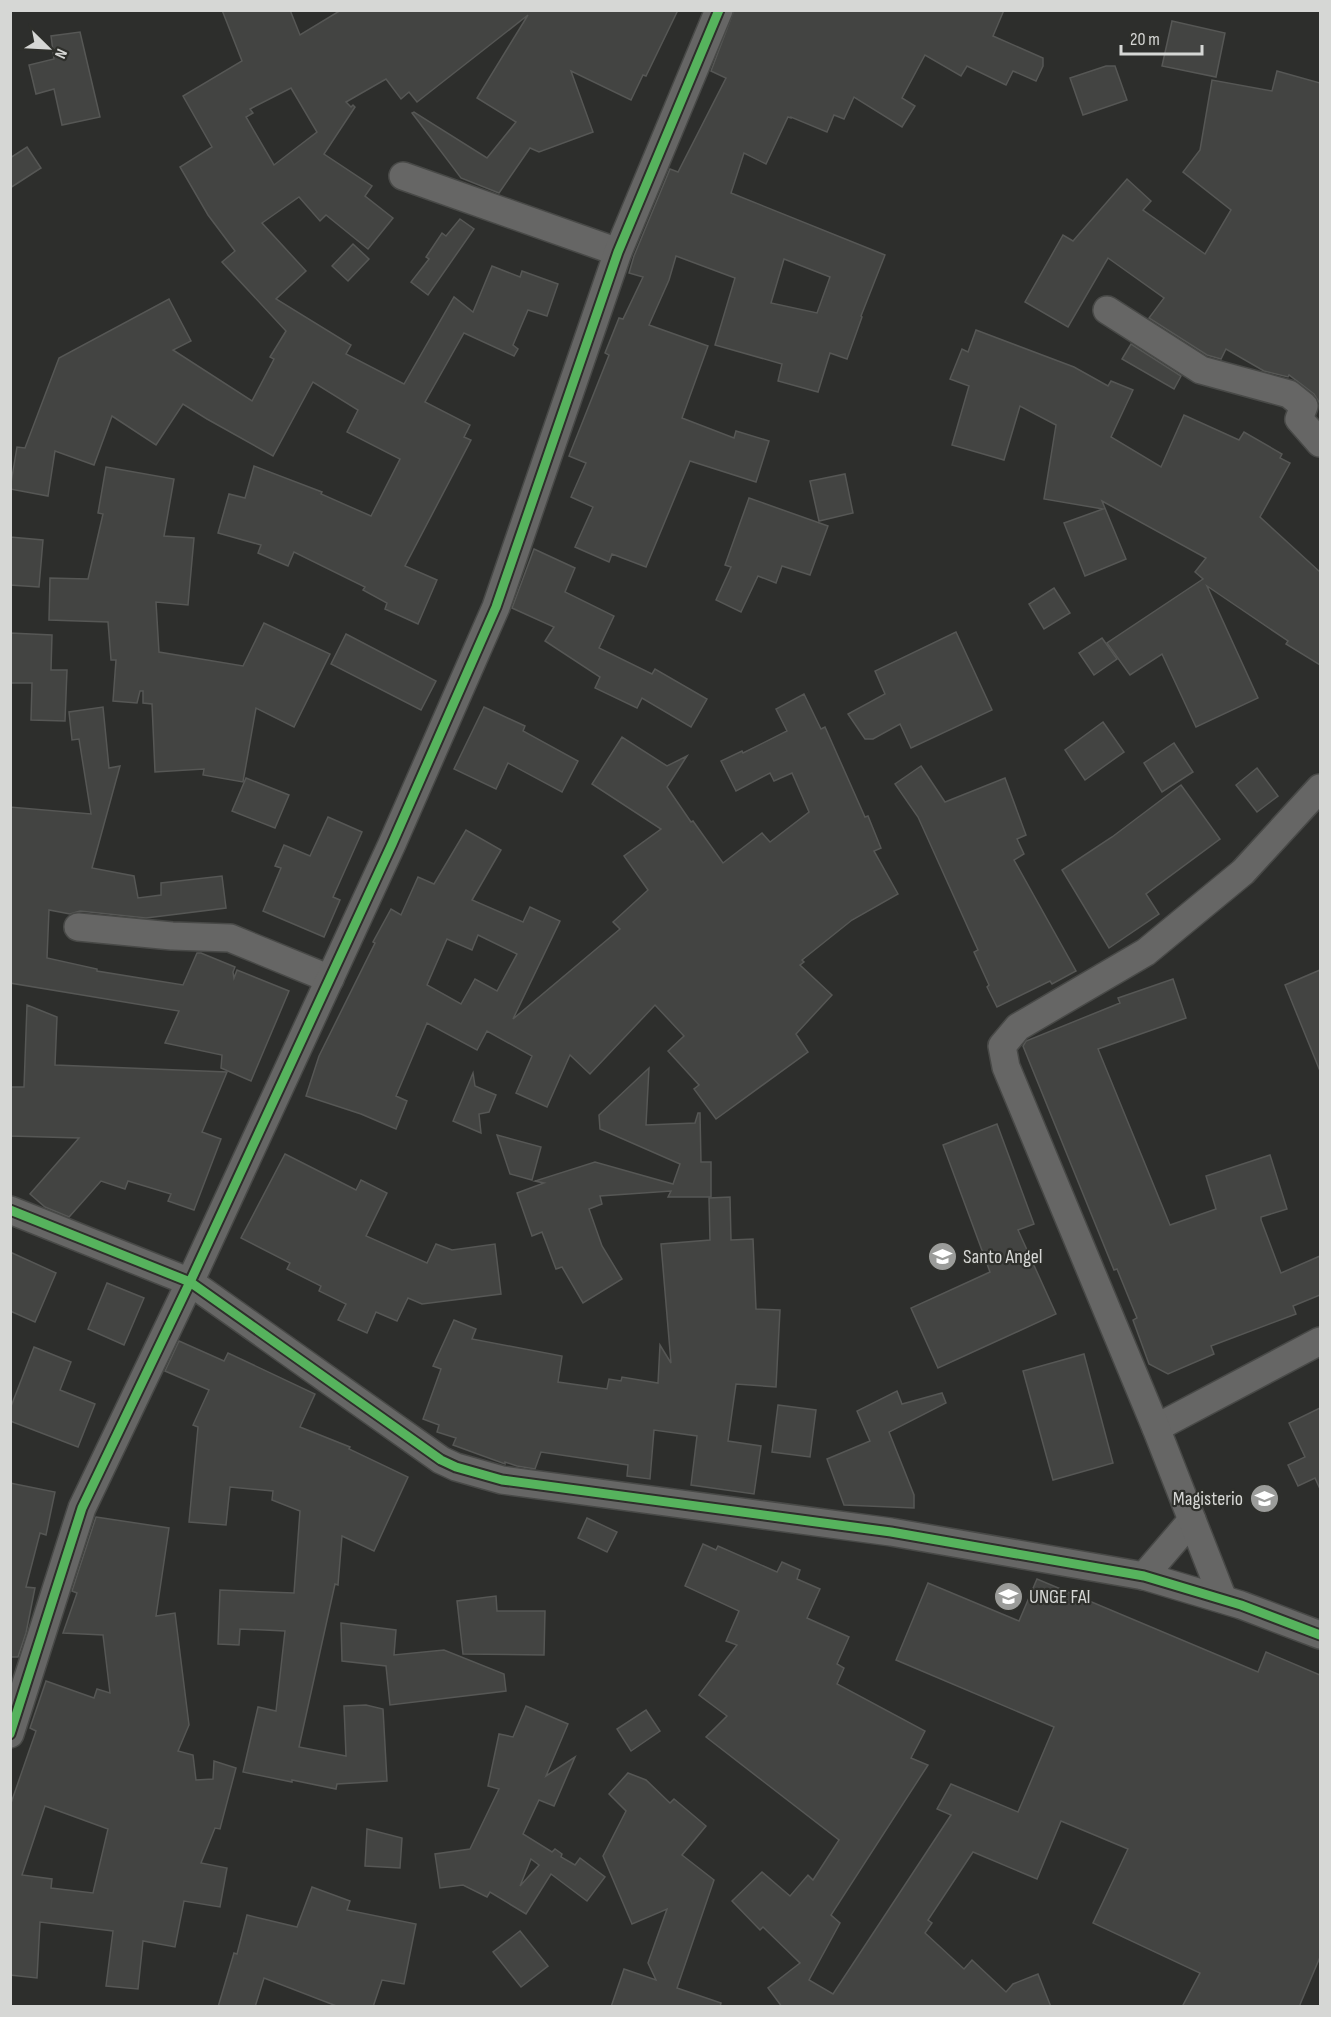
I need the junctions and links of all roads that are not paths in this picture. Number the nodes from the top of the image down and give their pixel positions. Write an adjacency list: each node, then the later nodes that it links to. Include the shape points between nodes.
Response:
1 (719, 10): 3 (street)
2 (403, 176): 3 (street)
3 (618, 252): 10 (street, via 496,607)
4 (1107, 310): 6 (street, via 1201,370 1289,394 1304,406)
5 (1320, 398): 6 (street)
6 (1299, 419): 7 (street)
7 (1320, 444)
8 (1320, 788): 14 (street, via 1243,872 1146,952 1018,1027 1002,1046 1006,1067)
9 (78, 927): 10 (street, via 230,938)
10 (330, 979): 12 (street)
11 (10, 1210): 12 (street)
12 (190, 1282): 16 (street, via 456,1467 502,1480 891,1532); 19 (street, via 82,1508)
13 (1320, 1341): 14 (street)
14 (1156, 1428): 15 (street)
15 (1192, 1520): 16 (street); 17 (street)
16 (1144, 1576): 17 (street)
17 (1223, 1599): 18 (street)
18 (1320, 1635)
19 (10, 1734)

